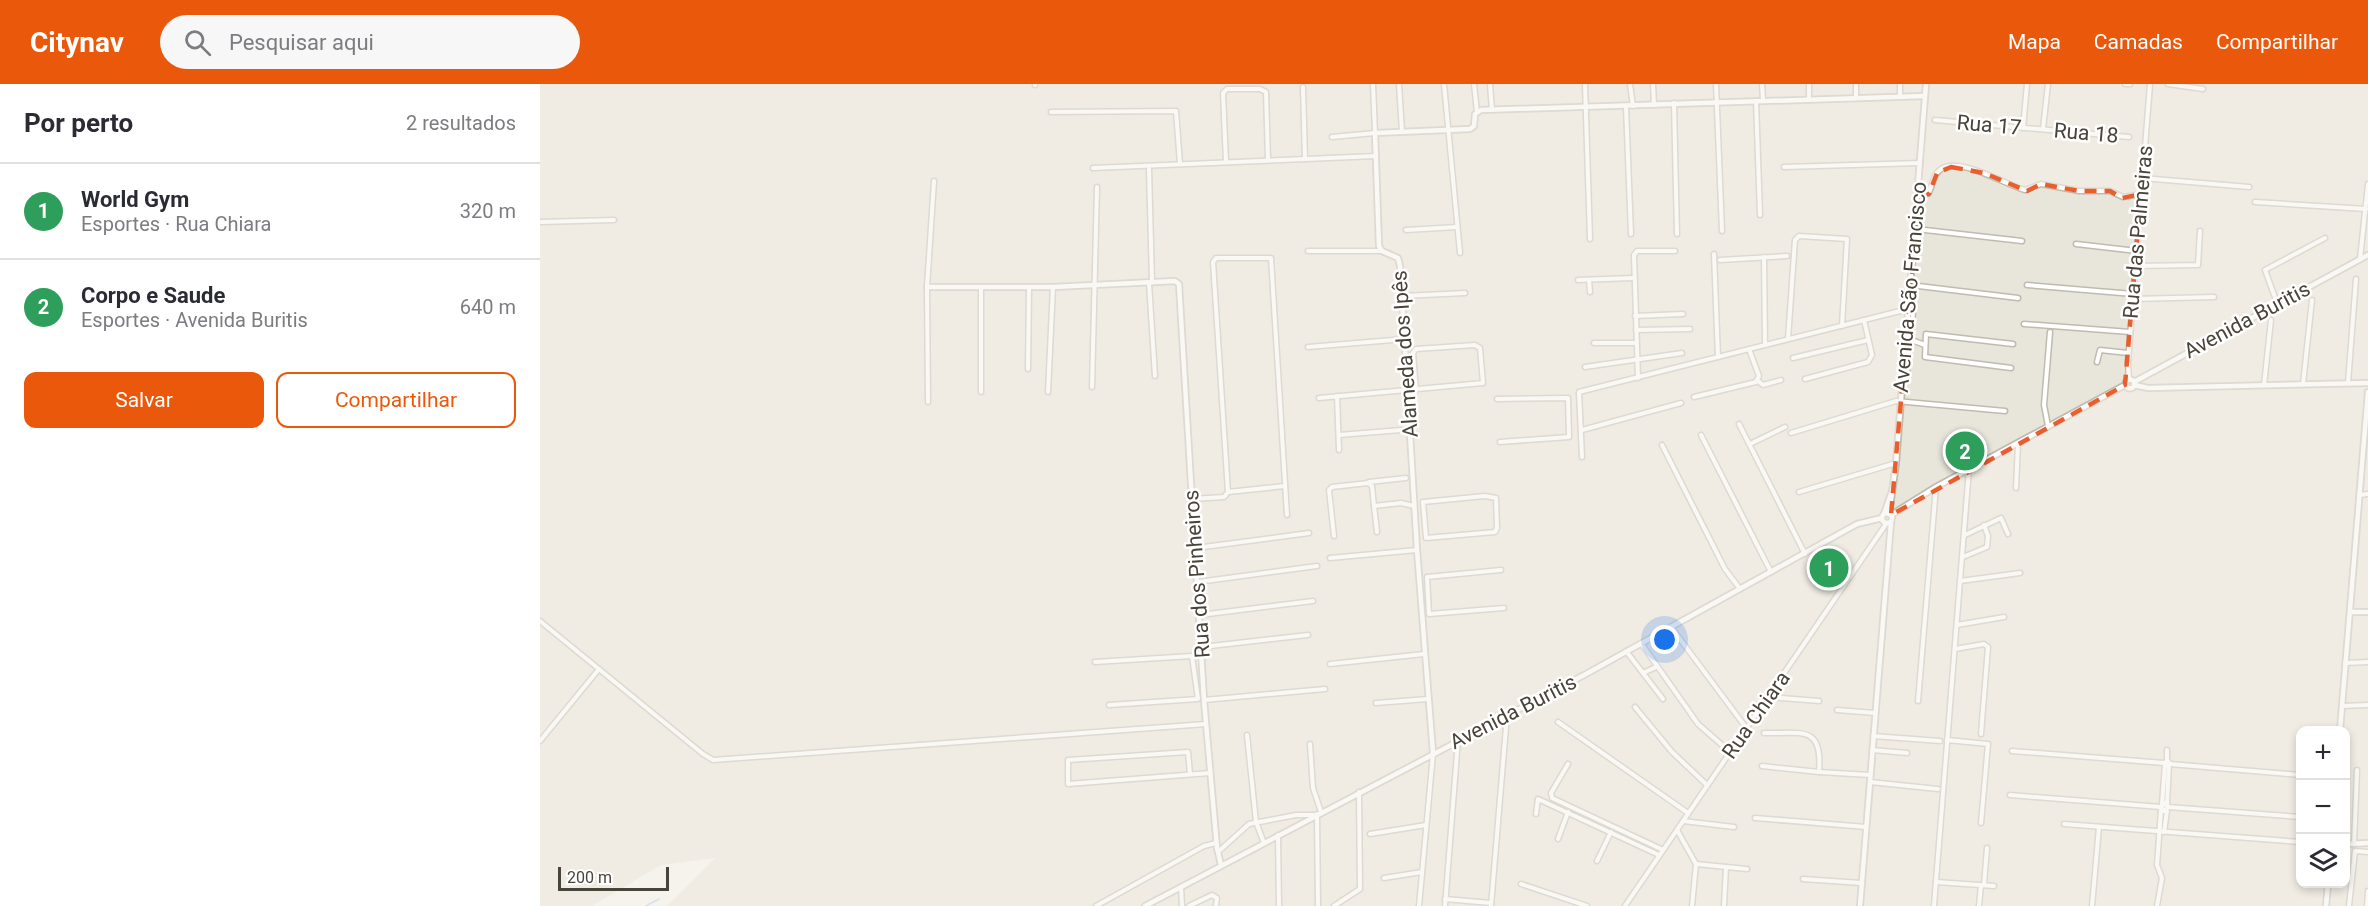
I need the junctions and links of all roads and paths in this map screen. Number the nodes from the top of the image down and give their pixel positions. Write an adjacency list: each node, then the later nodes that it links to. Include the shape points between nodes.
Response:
1 (1373, 84): 43 (street)
2 (1399, 84): 42 (street)
3 (1444, 84): 41 (street)
4 (1474, 84): 37 (street)
5 (1490, 84): 35 (street)
6 (1585, 84): 34 (street)
7 (1630, 84): 32 (street)
8 (1653, 84): 31 (street)
9 (1716, 84): 29 (street)
10 (1762, 84): 28 (street)
11 (1809, 84): 23 (street)
12 (1856, 84): 26 (street)
13 (1900, 84): 24 (street)
14 (1926, 84): 25 (street, Avenida São Francisco)
15 (2027, 84): 39 (street)
16 (2048, 84): 40 (street)
17 (2125, 84): 18 (street)
18 (2130, 84)
19 (2150, 84): 55 (street, Rua das Palmeiras)
20 (2168, 84): 22 (street)
21 (1303, 87): 47 (street)
22 (2203, 89)
23 (1809, 95): 26 (street); 28 (street)
24 (1900, 96): 25 (street); 26 (street)
25 (1925, 96): 50 (street, Avenida São Francisco)
26 (1856, 97)
27 (1756, 100): 28 (street); 29 (street); 64 (street)
28 (1762, 100)
29 (1717, 102): 30 (street); 70 (street)
30 (1674, 104): 31 (street); 73 (street)
31 (1654, 105): 32 (street)
32 (1633, 106): 33 (street)
33 (1626, 107): 34 (street); 72 (street)
34 (1584, 109): 35 (street); 75 (street)
35 (1492, 110): 37 (street)
36 (1051, 112): 51 (street, via 1176,111)
37 (1477, 112): 41 (street, via 1472,129)
38 (1935, 120): 39 (street, Rua 17)
39 (2023, 128): 40 (street, Rua 17)
40 (2043, 129): 45 (street, Rua 18)
41 (1447, 130): 42 (street); 67 (street)
42 (1402, 132): 43 (street)
43 (1375, 133): 44 (street); 46 (street, Alameda dos Ipês)
44 (1332, 137)
45 (2129, 137)
46 (1376, 156): 47 (street); 81 (street, Alameda dos Ipês, via 1378,243)
47 (1305, 159): 48 (street)
48 (1268, 160): 49 (street); 49 (street, via 1266,92 1227,89 1223,93)
49 (1226, 162): 51 (street)
50 (1920, 163): 52 (street); 60 (street, Avenida São Francisco)
51 (1180, 164): 53 (street)
52 (1784, 167)
53 (1094, 168)
54 (1149, 169): 96 (street)
55 (2142, 178): 59 (street); 61 (street, Rua das Palmeiras)
56 (934, 181): 100 (street)
57 (2368, 184): 63 (street)
58 (1097, 187): 97 (street)
59 (2249, 187)
60 (1919, 194): 61 (street, via 1928,194 1937,172 1944,167 1986,173 2025,190 2041,184 2079,191 2110,191 2123,198); 68 (street, Avenida São Francisco)
61 (2141, 194): 83 (street, Rua das Palmeiras)
62 (2255, 202): 63 (street)
63 (2366, 209): 77 (street)
64 (1760, 215)
65 (614, 220): 66 (street)
66 (540, 222)
67 (1457, 226): 69 (street); 84 (street)
68 (1916, 229): 76 (street); 98 (street, Avenida São Francisco)
69 (1406, 230)
70 (1722, 231)
71 (2200, 231): 91 (street, via 2198,265)
72 (1631, 234)
73 (1677, 234)
74 (2325, 238): 111 (street, via 2265,270)
75 (1590, 239)
76 (2022, 240)
77 (2363, 241): 79 (street); 89 (street)
78 (2076, 244): 83 (street)
79 (2368, 244)
80 (1308, 251): 81 (street)
81 (1382, 251): 106 (street, Alameda dos Ipês, via 1399,260)
82 (1675, 251): 92 (street, via 1635,253)
83 (2137, 251): 91 (street, Rua das Palmeiras)
84 (1460, 253)
85 (1714, 254): 137 (street)
86 (2368, 255): 89 (street, Avenida Buritis)
87 (1786, 256): 88 (street)
88 (1764, 257): 90 (street); 131 (street)
89 (2360, 259): 111 (street, Avenida Buritis)
90 (1720, 260)
91 (2135, 266): 107 (street, Rua das Palmeiras)
92 (1633, 278): 95 (street); 115 (street)
93 (2356, 279): 151 (street)
94 (1578, 280): 95 (street)
95 (1589, 280): 104 (street)
96 (1150, 283): 97 (street); 145 (street); 196 (street, Rua dos Pinheiros, via 1178,282)
97 (1093, 284): 103 (street); 155 (street)
98 (1913, 285): 109 (street); 112 (street, Avenida São Francisco)
99 (2027, 285): 107 (street)
100 (927, 287): 101 (street); 168 (street)
101 (981, 287): 102 (street); 158 (street)
102 (1029, 287): 103 (street); 143 (street)
103 (1053, 287): 159 (street)
104 (1590, 292)
105 (1465, 293): 106 (street)
106 (1403, 296): 124 (street, Alameda dos Ipês)
107 (2133, 296): 108 (street); 123 (street, Rua das Palmeiras)
108 (2214, 297)
109 (2018, 298)
110 (2312, 300): 153 (street)
111 (2277, 303): 150 (street, Avenida Buritis)
112 (1908, 309): 116 (street); 126 (street, Avenida São Francisco)
113 (1683, 314): 115 (street)
114 (1913, 314): 126 (street)
115 (1635, 316): 121 (street)
116 (1864, 320): 119 (street); 127 (street)
117 (2271, 320): 154 (street)
118 (2024, 324): 123 (street)
119 (1842, 326): 125 (street); 125 (street, via 1846,237 1802,235 1795,240)
120 (1690, 329): 121 (street)
121 (1636, 330): 129 (street)
122 (2050, 332): 172 (street, via 2044,405)
123 (2130, 332): 136 (street, Rua das Palmeiras)
124 (1405, 339): 133 (street); 157 (street, Alameda dos Ipês)
125 (1788, 339): 131 (street)
126 (1909, 339): 132 (street); 144 (street); 167 (street, Avenida São Francisco)
127 (1868, 340): 138 (street); 147 (street, via 1872,355 1868,362)
128 (1594, 343): 129 (street)
129 (1636, 343): 139 (street)
130 (2013, 344): 132 (street, via 1926,334)
131 (1765, 345): 134 (street)
132 (1925, 345): 142 (street, via 1925,357)
133 (1308, 347)
134 (1749, 349): 137 (street); 148 (street)
135 (1682, 353): 139 (street)
136 (2128, 354): 140 (street, via 2100,350); 150 (street, Rua das Palmeiras)
137 (1718, 357): 146 (street)
138 (1793, 358)
139 (1636, 360): 141 (street); 146 (street)
140 (2097, 362)
141 (1585, 367)
142 (2011, 368)
143 (1028, 369)
144 (1907, 372)
145 (1155, 376)
146 (1638, 378): 162 (street, via 1579,392)
147 (1805, 379)
148 (1757, 380): 149 (street, via 1763,385); 163 (street)
149 (1781, 380)
150 (2132, 382): 154 (street, via 2148,388); 172 (street, Avenida Buritis, via 2130,389 2126,385)
151 (2348, 383): 152 (street); 153 (street)
152 (2368, 383)
153 (2303, 384): 154 (street)
154 (2264, 385)
155 (1092, 387)
156 (1416, 390): 156 (street, via 1483,383 1480,348 1475,345 1416,349); 157 (street)
157 (1408, 391): 161 (street); 198 (street, Alameda dos Ipês)
158 (981, 392)
159 (1048, 392)
160 (2368, 392): 195 (street)
161 (1337, 396): 164 (street); 177 (street)
162 (1580, 397): 165 (street); 175 (street)
163 (1694, 397)
164 (1319, 398)
165 (1568, 398): 166 (street); 179 (street, via 1569,437)
166 (1497, 399)
167 (1901, 400): 170 (street); 176 (street); 185 (street, Avenida São Francisco)
168 (928, 402)
169 (1681, 404): 175 (street)
170 (2005, 411)
171 (1739, 424): 181 (street)
172 (2048, 426): 180 (street, Avenida Buritis)
173 (1785, 427): 181 (street)
174 (1401, 430): 177 (street)
175 (1582, 430): 184 (street)
176 (1791, 433)
177 (1339, 435): 183 (street)
178 (1701, 435): 217 (street)
179 (1500, 442)
180 (2018, 442): 186 (street, Avenida Buritis); 191 (street)
181 (1750, 444): 212 (street)
182 (1662, 445): 221 (street, via 1725,569)
183 (1340, 450)
184 (1582, 458)
185 (1896, 464): 193 (street); 200 (street, Avenida São Francisco)
186 (1969, 470): 190 (street, Avenida Buritis); 208 (street)
187 (1406, 478): 188 (street)
188 (1368, 483): 197 (street, via 1372,486); 209 (street, via 1330,488)
189 (1285, 486): 192 (street); 192 (street, via 1271,260 1268,256 1216,258 1213,261); 199 (street)
190 (1936, 487): 200 (street, Avenida Buritis); 253 (street)
191 (2016, 488)
192 (1228, 492): 196 (street, via 1224,496)
193 (1798, 492)
194 (2368, 494): 195 (street)
195 (2359, 495): 226 (street)
196 (1192, 499): 210 (street, Rua dos Pinheiros)
197 (1374, 506): 198 (street); 205 (street)
198 (1414, 506): 201 (street, Alameda dos Ipês)
199 (1287, 515)
200 (1886, 515): 203 (street, Avenida São Francisco); 203 (street); 212 (street, Avenida Buritis, via 1857,525)
201 (1415, 519): 202 (street); 211 (street, Alameda dos Ipês)
202 (1424, 519): 202 (street, via 1425,501 1496,498 1495,532 1428,539)
203 (1888, 523): 248 (street, Rua Chiara); 260 (street)
204 (1984, 525): 207 (street, via 2001,518); 208 (street); 213 (street, via 1988,547)
205 (1377, 532)
206 (1309, 533): 210 (street)
207 (2008, 534)
208 (1965, 535): 213 (street)
209 (1334, 536)
210 (1196, 548): 220 (street, Rua dos Pinheiros)
211 (1417, 550): 214 (street); 223 (street, Alameda dos Ipês)
212 (1805, 555): 217 (street, Avenida Buritis)
213 (1963, 557): 219 (street)
214 (1330, 558)
215 (1317, 566): 220 (street)
216 (1501, 570): 222 (street, via 1427,577)
217 (1771, 572): 221 (street, Avenida Buritis)
218 (2020, 573): 219 (street)
219 (1960, 581): 231 (street)
220 (1198, 582): 228 (street, Rua dos Pinheiros)
221 (1740, 590): 232 (street, Avenida Buritis)
222 (1428, 594): 223 (street); 225 (street, via 1429,614)
223 (1420, 597): 238 (street, Alameda dos Ipês)
224 (1313, 601): 228 (street)
225 (1503, 608)
226 (2351, 612): 227 (street); 242 (street)
227 (2368, 612)
228 (1200, 615): 235 (street, Rua dos Pinheiros)
229 (2004, 617): 231 (street)
230 (540, 621): 245 (street)
231 (1957, 625): 236 (street)
232 (1673, 629): 234 (street, Avenida Buritis); 265 (street)
233 (1308, 635): 235 (street)
234 (1641, 643): 237 (street, Avenida Buritis); 244 (street)
235 (1202, 648): 239 (street); 251 (street, Rua dos Pinheiros)
236 (1955, 649): 267 (street, via 1984,644 1988,647); 271 (street)
237 (1626, 651): 246 (street); 261 (street, Avenida Buritis)
238 (1423, 654): 243 (street); 249 (street, Alameda dos Ipês)
239 (1192, 656): 240 (street); 255 (street, via 1197,699)
240 (1095, 662)
241 (2368, 662): 242 (street)
242 (2346, 663): 257 (street)
243 (1330, 664)
244 (1656, 667): 246 (street); 278 (street, via 1698,724)
245 (599, 669): 263 (street, via 703,754 720,760); 272 (street)
246 (1643, 673): 250 (street)
247 (1325, 689): 251 (street)
248 (1769, 697): 252 (street); 265 (street, Rua Chiara)
249 (1428, 699): 254 (street); 279 (street, Alameda dos Ipês)
250 (1663, 699)
251 (1204, 700): 263 (street, Rua dos Pinheiros)
252 (1819, 701)
253 (1918, 701)
254 (1376, 703)
255 (1110, 705)
256 (2368, 705): 257 (street)
257 (2342, 706): 264 (street)
258 (1635, 707): 291 (street, via 1672,752)
259 (1838, 710): 260 (street)
260 (1875, 713): 269 (street)
261 (1507, 714): 270 (street, Avenida Buritis); 345 (street)
262 (1558, 722): 297 (street)
263 (1206, 724): 286 (street, Rua dos Pinheiros)
264 (2340, 726)
265 (1747, 729): 278 (street, Rua Chiara)
266 (1764, 733): 285 (street, via 1808,735 1815,739 1821,751)
267 (1981, 734)
268 (1247, 735): 303 (street)
269 (1873, 736): 273 (street); 275 (street)
270 (1458, 740): 279 (street, Avenida Buritis); 344 (street)
271 (1947, 740): 304 (street, via 1988,744); 336 (street)
272 (540, 741)
273 (1940, 741)
274 (1310, 744): 298 (street)
275 (1872, 750): 280 (street); 288 (street)
276 (2167, 750): 281 (street)
277 (2012, 751): 281 (street)
278 (1730, 752): 291 (street, Rua Chiara)
279 (1433, 753): 293 (street, Avenida Buritis); 306 (street)
280 (1907, 753)
281 (2167, 763): 289 (street); 295 (street)
282 (1568, 764): 323 (street, via 1551,793 1552,798)
283 (1762, 766): 285 (street)
284 (2357, 770): 321 (street)
285 (1819, 771): 288 (street)
286 (1210, 773): 287 (street); 317 (street, Rua dos Pinheiros)
287 (1190, 774): 287 (street, via 1068,783 1068,760 1188,752)
288 (1870, 775): 290 (street)
289 (2296, 775)
290 (1870, 782): 292 (street); 308 (street)
291 (1707, 785): 297 (street, Rua Chiara)
292 (1938, 789)
293 (1359, 791): 298 (street, Avenida Buritis); 353 (street, via 1360,889)
294 (2010, 795): 295 (street)
295 (2164, 807): 301 (street); 312 (street)
296 (1568, 812): 299 (street, via 1538,799); 311 (street); 315 (street)
297 (1688, 813): 302 (street, Rua Chiara)
298 (1318, 814): 303 (street); 314 (street, Avenida Buritis); 352 (street)
299 (1536, 814)
300 (1755, 818): 308 (street)
301 (2296, 818)
302 (1683, 821): 307 (street); 310 (street, Rua Chiara)
303 (1256, 822): 318 (street); 325 (street)
304 (1981, 823)
305 (2064, 824): 309 (street)
306 (1426, 825): 313 (street); 333 (street)
307 (1734, 827)
308 (1866, 827): 337 (street)
309 (2099, 827): 312 (street); 363 (street)
310 (1677, 830): 323 (street, Rua Chiara); 329 (street)
311 (1611, 832): 327 (street); 328 (street)
312 (2162, 832): 316 (street); 364 (street, via 2157,865 2162,878)
313 (1370, 834)
314 (1278, 835): 318 (street, Avenida Buritis); 351 (street)
315 (1558, 838)
316 (2296, 842)
317 (1216, 843): 325 (street, Rua dos Pinheiros); 346 (street)
318 (1264, 843): 330 (street, Avenida Buritis)
319 (2365, 843): 321 (street); 324 (street)
320 (2350, 844): 321 (street)
321 (2354, 844)
322 (1987, 848): 339 (street)
323 (1663, 850): 327 (street, Rua Chiara)
324 (2362, 851): 326 (street); 366 (street, via 2355,851)
325 (1218, 852): 330 (street, Rua dos Pinheiros)
326 (2368, 852)
327 (1659, 855): 357 (street, Rua Chiara)
328 (1597, 861)
329 (1696, 864): 331 (street); 358 (street)
330 (1221, 865): 341 (street, Avenida Buritis)
331 (1726, 867): 332 (street); 359 (street)
332 (1747, 869)
333 (1422, 872): 334 (street); 354 (street)
334 (1384, 878)
335 (1803, 879): 337 (street)
336 (1936, 882): 339 (street); 361 (street)
337 (1861, 883): 360 (street)
338 (1521, 884): 356 (street)
339 (1983, 885): 340 (street); 362 (street)
340 (1994, 886)
341 (1181, 887): 347 (street, Avenida Buritis); 348 (street)
342 (2328, 888): 365 (street)
343 (2368, 891): 367 (street)
344 (1445, 899): 345 (street); 355 (street)
345 (1491, 905)
346 (1096, 906)
347 (1144, 906)
348 (1182, 906)
349 (1189, 906): 350 (street, via 1212,895 1217,898)
350 (1216, 906)
351 (1280, 906)
352 (1318, 906)
353 (1334, 906)
354 (1419, 906)
355 (1445, 906)
356 (1587, 906)
357 (1625, 906)
358 (1692, 906)
359 (1724, 906)
360 (1860, 906)
361 (1934, 906)
362 (1979, 906)
363 (2092, 906)
364 (2157, 906)
365 (2326, 906)
366 (2349, 906)
367 (2367, 906)

